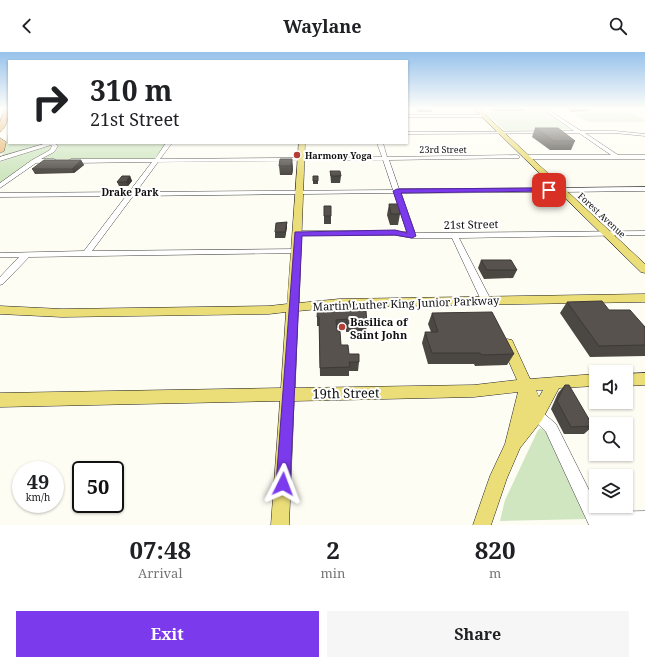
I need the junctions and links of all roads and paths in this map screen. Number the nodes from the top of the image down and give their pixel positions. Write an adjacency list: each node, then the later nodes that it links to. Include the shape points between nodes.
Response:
1 (500, 132): 2 (street); 3 (street); 16 (main road, Forest Avenue)
2 (579, 132): 4 (street); 11 (street)
3 (408, 133)
4 (645, 135)
5 (0, 140): 12 (highway, via 3,142)
6 (49, 144): 19 (street)
7 (53, 144): 22 (street, via 54,149)
8 (168, 144): 21 (street)
9 (302, 144): 20 (main road)
10 (380, 144): 18 (street)
11 (603, 148): 13 (street); 14 (street)
12 (0, 151)
13 (616, 156): 14 (street); 16 (street)
14 (636, 156): 17 (street); 25 (street)
15 (517, 157): 18 (street, 23rd Street)
16 (526, 157): 29 (main road, Forest Avenue)
17 (645, 157)
18 (385, 158): 20 (street, 23rd Street); 30 (street)
19 (0, 159)
20 (302, 159): 21 (street, 23rd Street); 31 (main road)
21 (157, 160): 24 (street, 23rd Street); 32 (street)
22 (34, 161): 23 (street); 26 (street)
23 (60, 161)
24 (68, 161)
25 (645, 161)
26 (0, 186)
27 (645, 189): 29 (street)
28 (549, 190): 30 (street)
29 (561, 190): 36 (main road, Forest Avenue)
30 (397, 191): 31 (street); 38 (street)
31 (300, 192): 32 (street); 34 (main road)
32 (132, 194): 33 (street); 41 (street)
33 (0, 195)
34 (298, 233): 38 (street, 21st Street, via 395,233); 39 (main road)
35 (645, 233): 36 (street, 21st Street)
36 (607, 234): 37 (street, 21st Street); 43 (main road, Forest Avenue)
37 (454, 235): 38 (street, 21st Street); 46 (street)
38 (412, 236)
39 (297, 251): 41 (street); 47 (main road)
40 (27, 254): 41 (street); 42 (street); 44 (street)
41 (87, 254)
42 (0, 255)
43 (645, 270)
44 (0, 282)
45 (645, 298): 46 (main road, Martin Luther King Junior Parkway)
46 (486, 300): 47 (main road, Martin Luther King Junior Parkway, via 339,303); 49 (main road)
47 (293, 307): 48 (main road, Martin Luther King Junior Parkway, via 269,310 62,313); 56 (main road)
48 (0, 310)
49 (492, 315)
50 (502, 336): 55 (main road)
51 (645, 379): 53 (main road)
52 (589, 380): 54 (main road, 19th Street)
53 (633, 380)
54 (554, 383): 55 (main road, 19th Street); 58 (main road)
55 (527, 385): 56 (main road, 19th Street, via 474,391); 58 (main road); 59 (main road)
56 (289, 394): 57 (main road, 19th Street); 62 (main road)
57 (0, 400)
58 (537, 415): 59 (main road); 61 (street, via 551,428)
59 (513, 446): 63 (main road, via 499,476)
60 (645, 519): 61 (street)
61 (597, 523)
62 (280, 525)
63 (482, 525)

